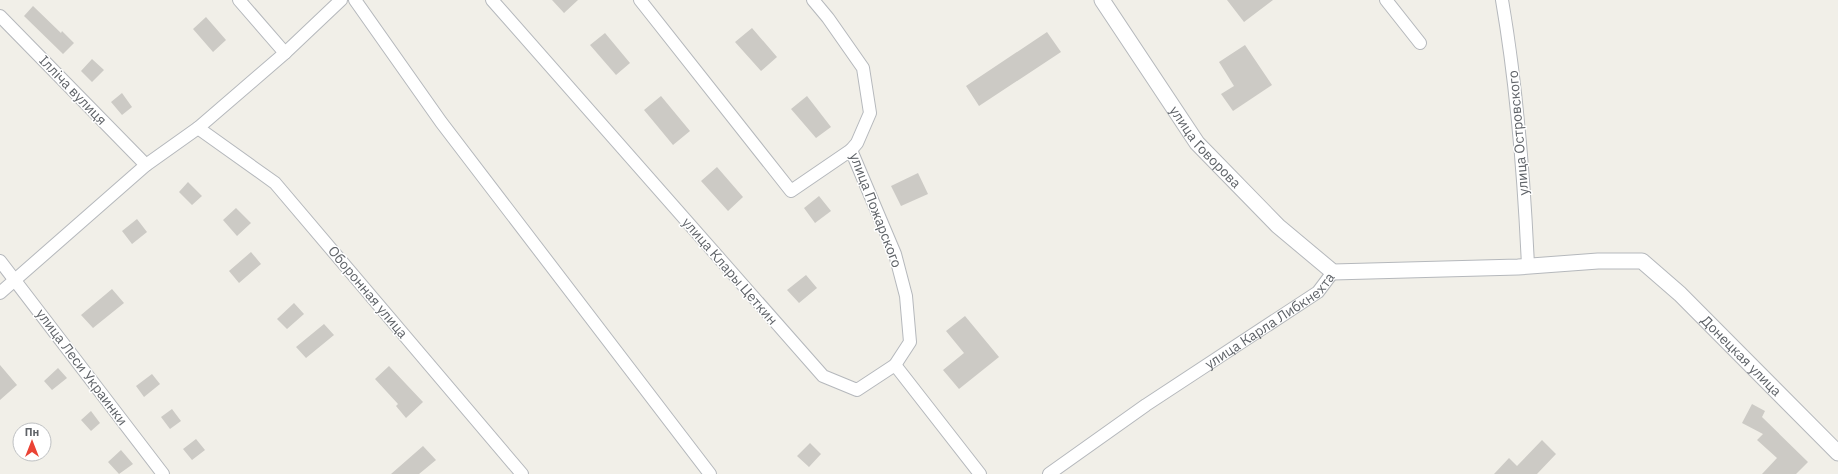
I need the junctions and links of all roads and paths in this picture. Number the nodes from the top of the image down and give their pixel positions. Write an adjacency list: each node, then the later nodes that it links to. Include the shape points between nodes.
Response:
1 (239, 0): 12 (street)
2 (341, 0): 12 (street)
3 (354, 0): 26 (street, via 441,122)
4 (492, 0): 22 (street, улица Клары Цеткин, via 823,376 856,390)
5 (640, 0): 14 (street, via 791,191)
6 (813, 0): 14 (street, улица Пожарского, via 863,68 870,113 857,143)
7 (1102, 0): 19 (street, улица Говорова, via 1197,143 1278,226)
8 (1386, 0): 11 (street)
9 (1502, 0): 18 (street, улица Островского, via 1511,50 1526,213)
10 (0, 16): 15 (street, Ілліча вулиця)
11 (1420, 43)
12 (285, 53): 13 (street)
13 (198, 128): 15 (street); 25 (street, Оборонная улица, via 275,183)
14 (851, 150): 22 (street, улица Пожарского, via 895,254 906,296 910,342)
15 (146, 165): 20 (street)
16 (0, 261): 20 (street, улица Леси Украинки)
17 (1642, 261): 18 (street, улица Карла Либкнехта); 23 (street, Донецкая улица, via 1680,294)
18 (1528, 266): 19 (street, улица Карла Либкнехта)
19 (1333, 272): 28 (street, улица Карла Либкнехта, via 1318,292 1146,405)
20 (15, 280): 21 (street); 24 (street, улица Леси Украинки)
21 (0, 293)
22 (895, 365): 27 (street)
23 (1838, 453)
24 (163, 474)
25 (522, 474)
26 (710, 474)
27 (980, 474)
28 (1050, 474)

